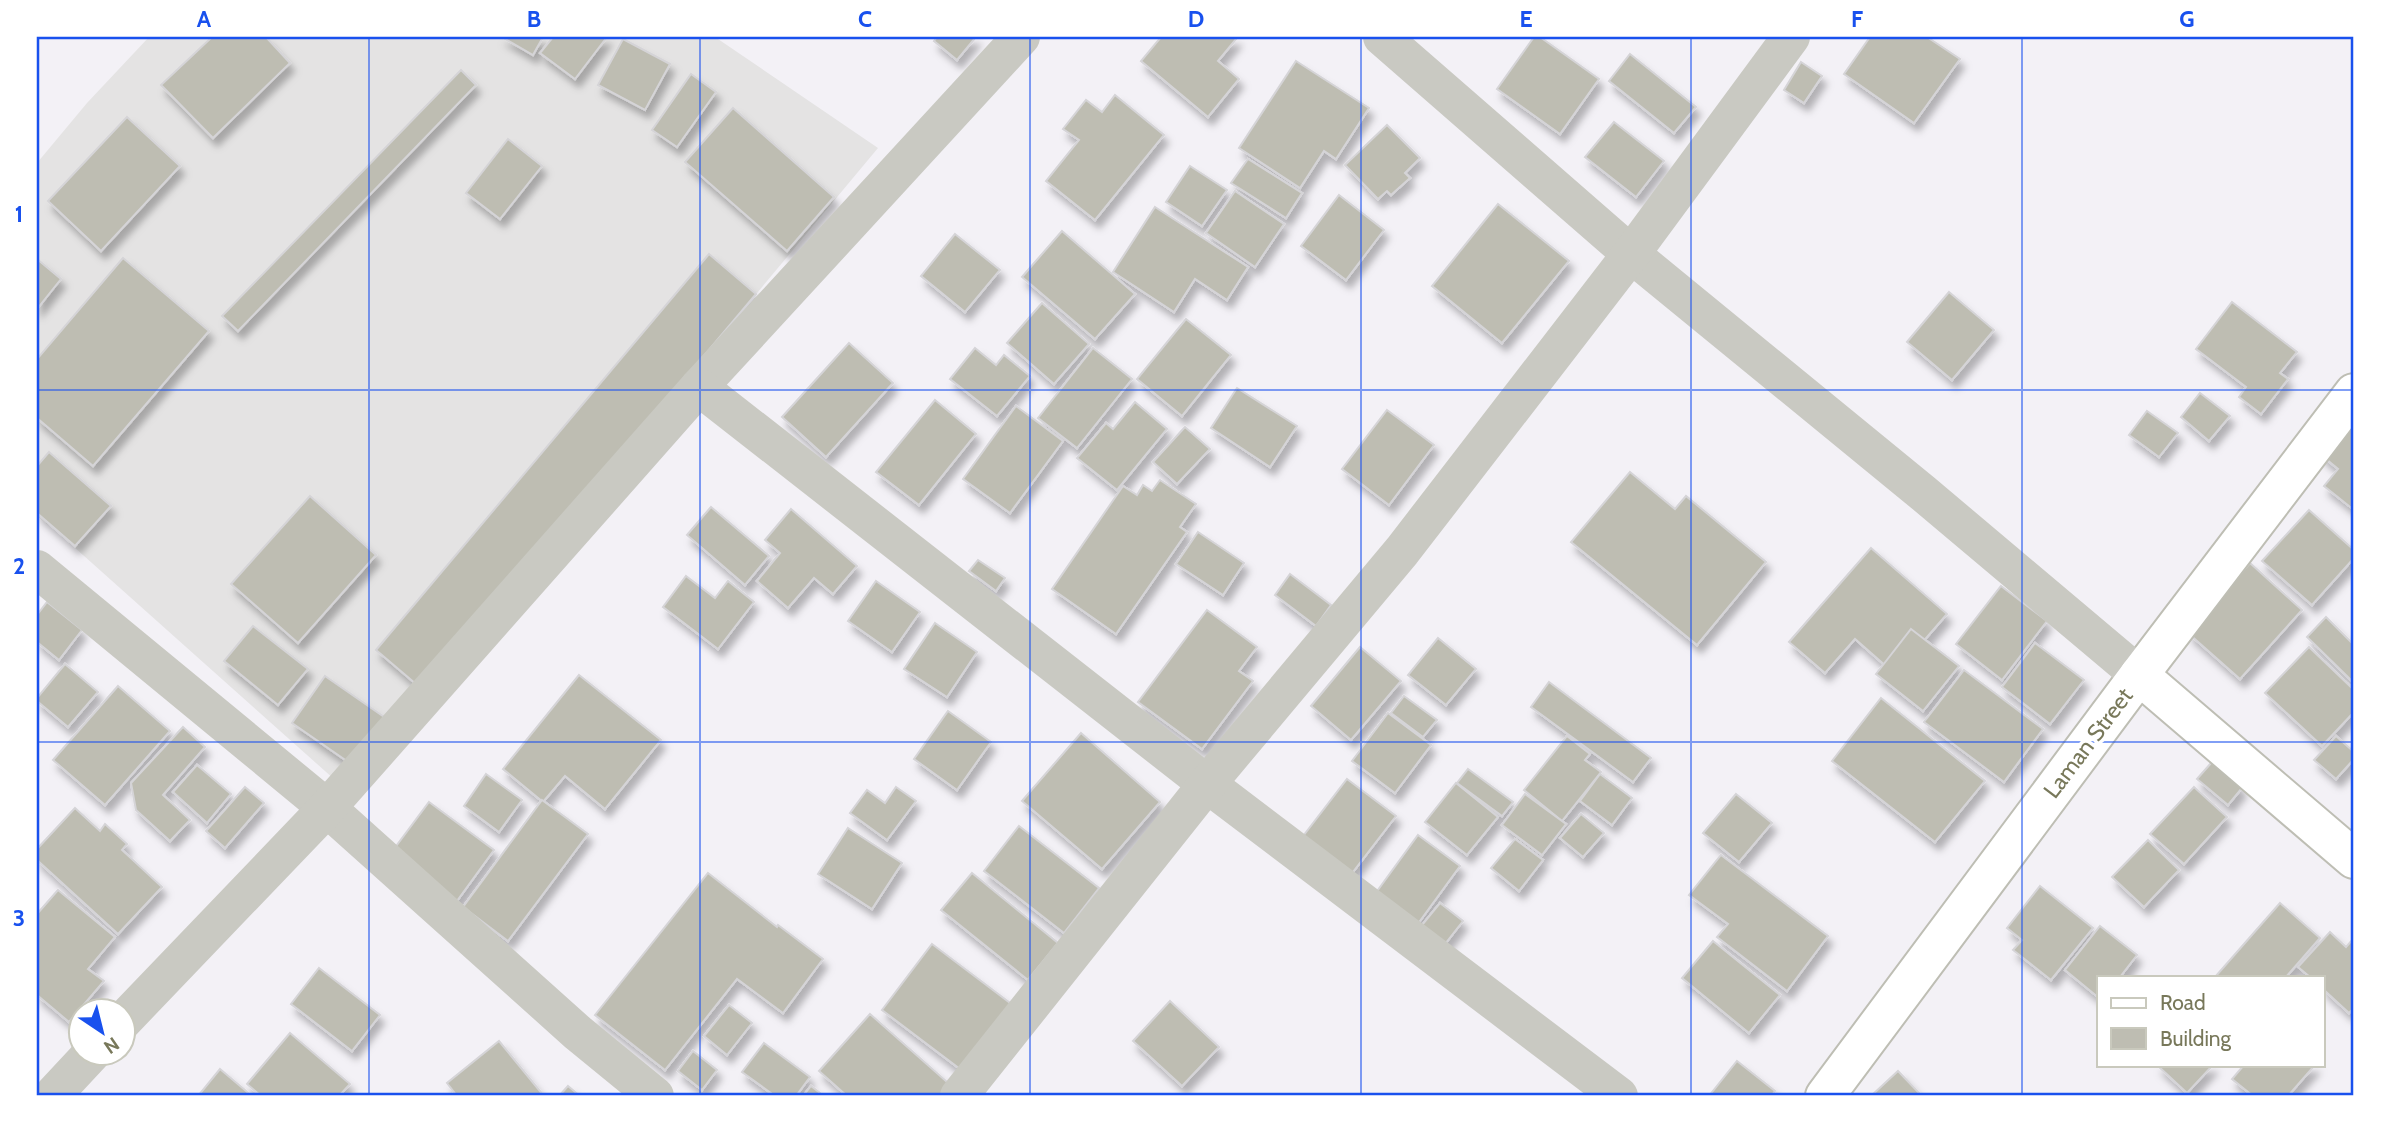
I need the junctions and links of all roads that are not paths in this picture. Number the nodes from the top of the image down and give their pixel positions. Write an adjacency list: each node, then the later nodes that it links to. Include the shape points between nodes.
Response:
1 (1021, 37): 5 (street)
2 (1381, 37): 4 (street)
3 (1791, 37): 4 (street)
4 (1631, 254): 8 (street); 9 (street, via 1402,551)
5 (699, 387): 9 (street); 10 (street)
6 (2354, 393): 8 (main road, Laman Street)
7 (37, 569): 10 (street)
8 (2139, 675): 11 (main road); 18 (main road, Laman Street)
9 (1207, 785): 16 (street); 17 (street)
10 (327, 808): 12 (street); 15 (street, via 578,1033)
11 (2354, 859)
12 (136, 1007)
13 (80, 1066): 14 (street)
14 (52, 1096)
15 (656, 1096)
16 (959, 1096)
17 (1619, 1096)
18 (1825, 1096)

